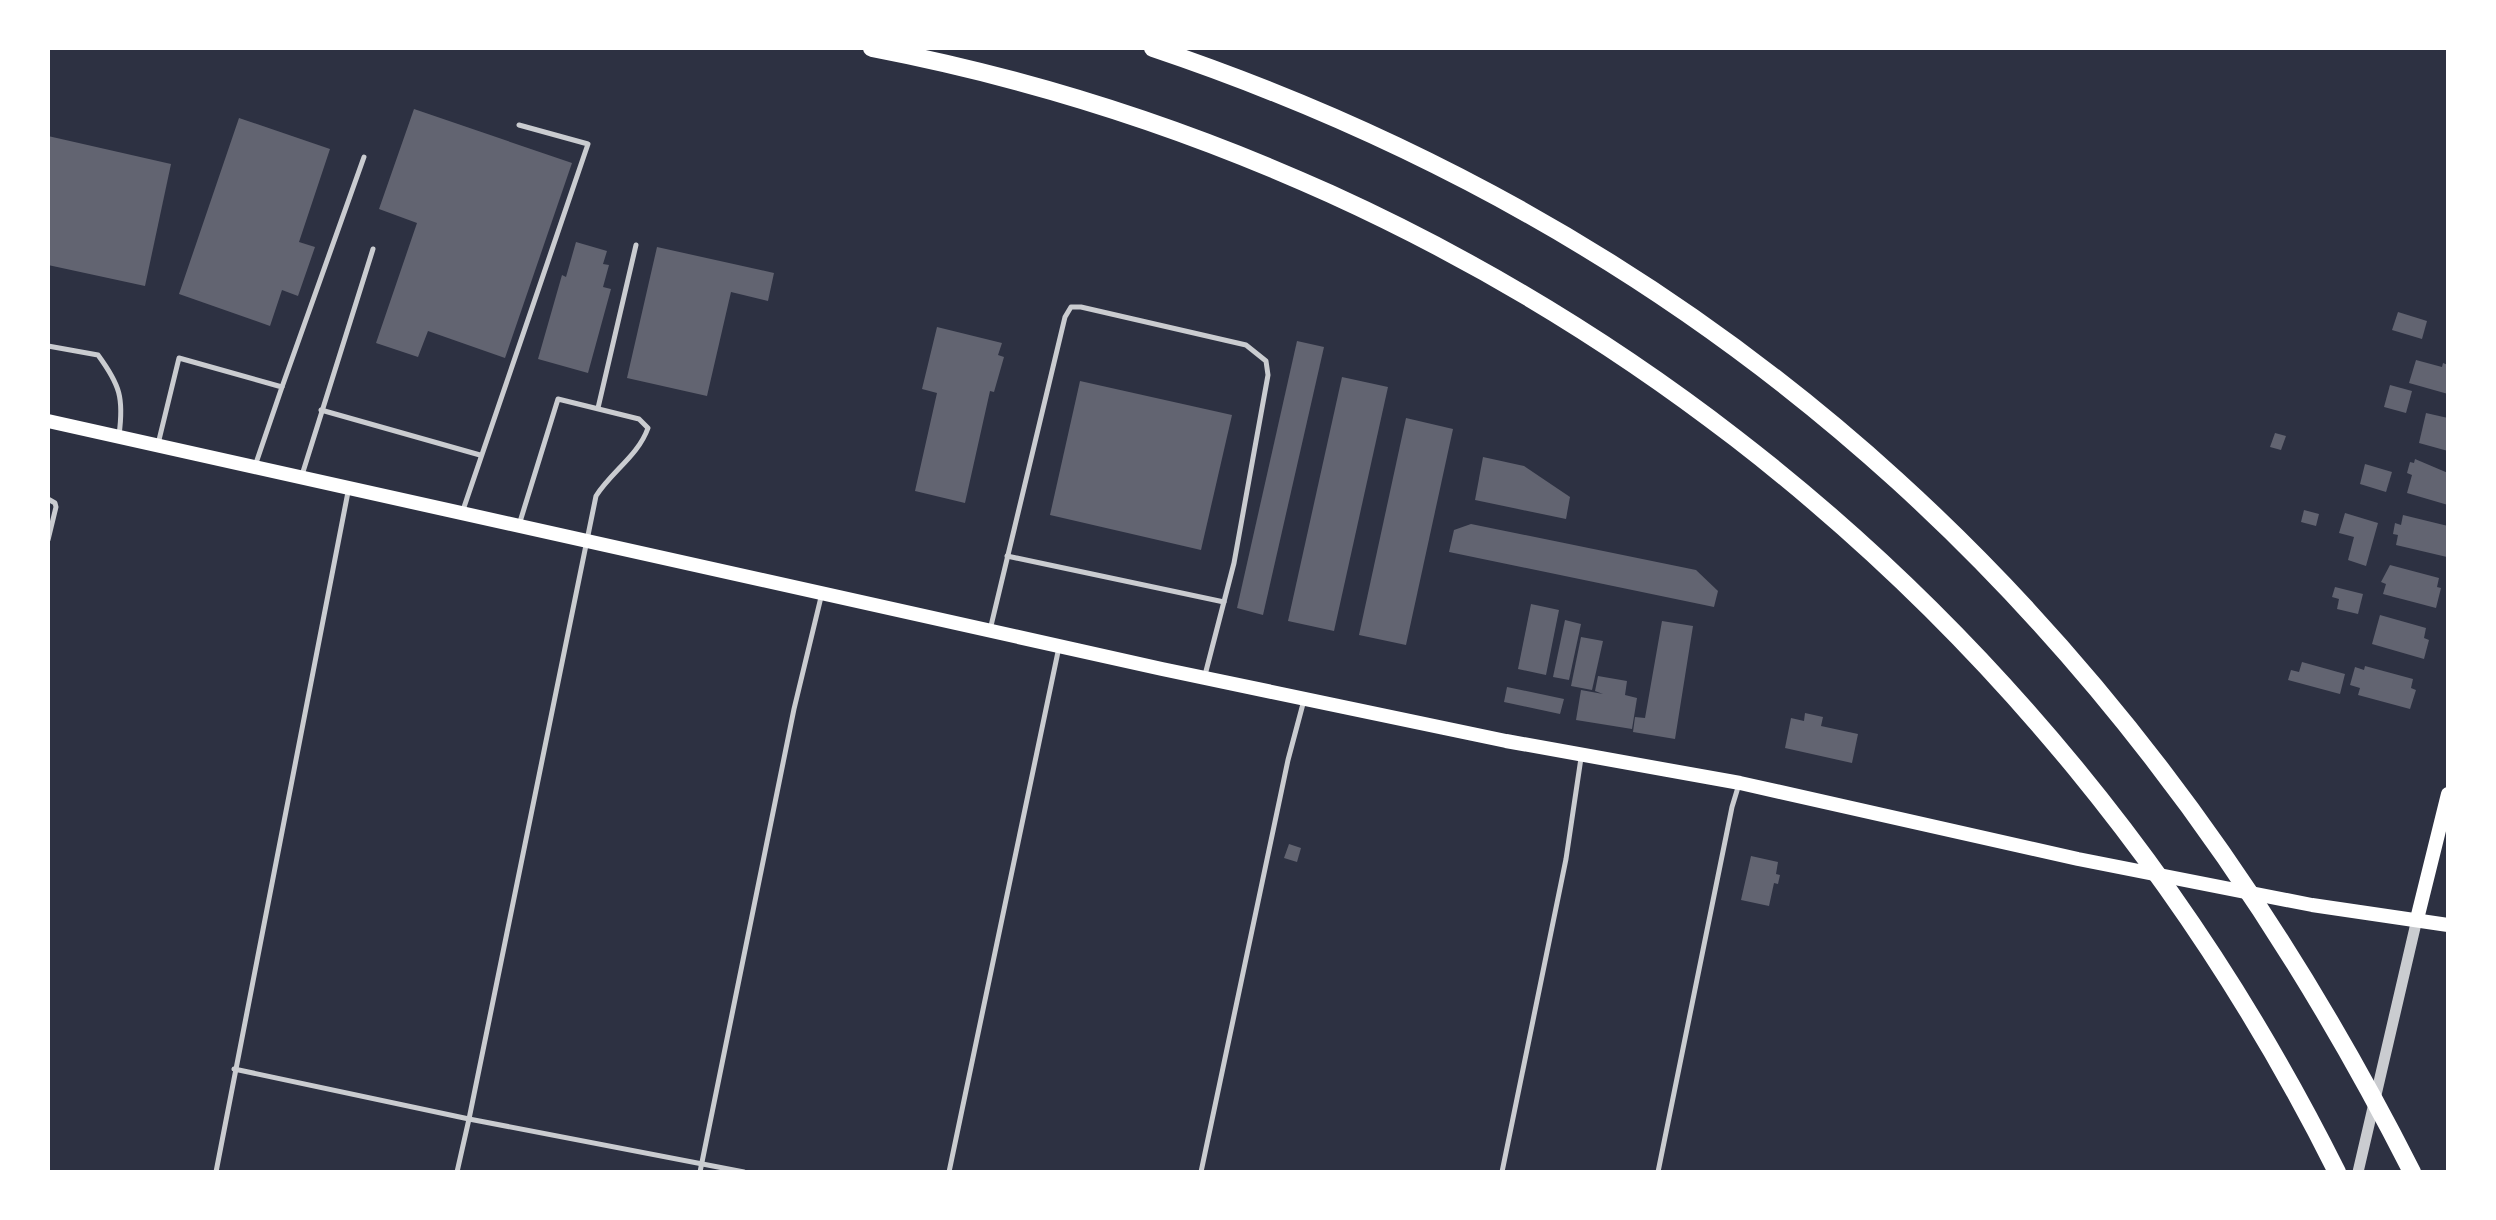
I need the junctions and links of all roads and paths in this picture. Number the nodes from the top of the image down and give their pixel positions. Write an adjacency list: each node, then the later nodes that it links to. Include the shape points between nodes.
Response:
1 (872, 48): 46 (highway, via 1076,97 1296,177 1502,282 1731,433 1824,508 1928,606 2082,778 2205,943)
2 (1153, 48): 48 (highway, via 1332,115 1525,212 1739,349 1918,498 2038,618 2175,784 2284,943)
3 (519, 125): 14 (lane, via 588,144)
4 (364, 157): 8 (lane)
5 (636, 245): 9 (lane)
6 (373, 249): 10 (lane)
7 (48, 346): 12 (lane, via 98,355 124,402)
8 (282, 388): 13 (lane, via 179,358); 15 (lane)
9 (598, 408): 20 (lane, via 558,399); 22 (lane, via 639,418 648,428 596,496)
10 (321, 410): 14 (lane); 16 (lane)
11 (48, 422): 12 (main road)
12 (118, 438): 13 (main road)
13 (157, 447): 15 (main road)
14 (480, 455): 19 (lane)
15 (254, 466): 16 (main road)
16 (301, 478): 17 (main road)
17 (349, 490): 19 (main road); 35 (lane)
18 (48, 499): 21 (lane, via 56,508)
19 (462, 513): 20 (main road)
20 (519, 526): 22 (main road)
21 (48, 540)
22 (588, 541): 24 (main road); 36 (lane)
23 (1007, 556): 25 (lane); 25 (lane, via 1064,317 1071,307 1081,307 1246,345 1266,361); 26 (lane)
24 (822, 592): 26 (main road); 37 (lane)
25 (1224, 602): 28 (lane)
26 (990, 630): 27 (main road)
27 (1059, 646): 28 (main road); 42 (lane)
28 (1205, 678): 29 (main road)
29 (1305, 697): 30 (main road); 43 (lane)
30 (1582, 754): 31 (main road); 44 (lane)
31 (1740, 784): 33 (main road, via 2078,859); 45 (lane)
32 (2448, 794): 33 (main road)
33 (2417, 919): 34 (main road); 47 (street)
34 (2448, 924)
35 (234, 1069): 36 (lane); 38 (lane)
36 (470, 1119): 37 (lane); 39 (lane)
37 (702, 1164): 40 (lane); 41 (lane)
38 (216, 1172)
39 (457, 1172)
40 (700, 1172)
41 (744, 1172)
42 (949, 1172)
43 (1200, 1172)
44 (1502, 1172)
45 (1658, 1172)
46 (2337, 1172)
47 (2358, 1172)
48 (2412, 1172)

